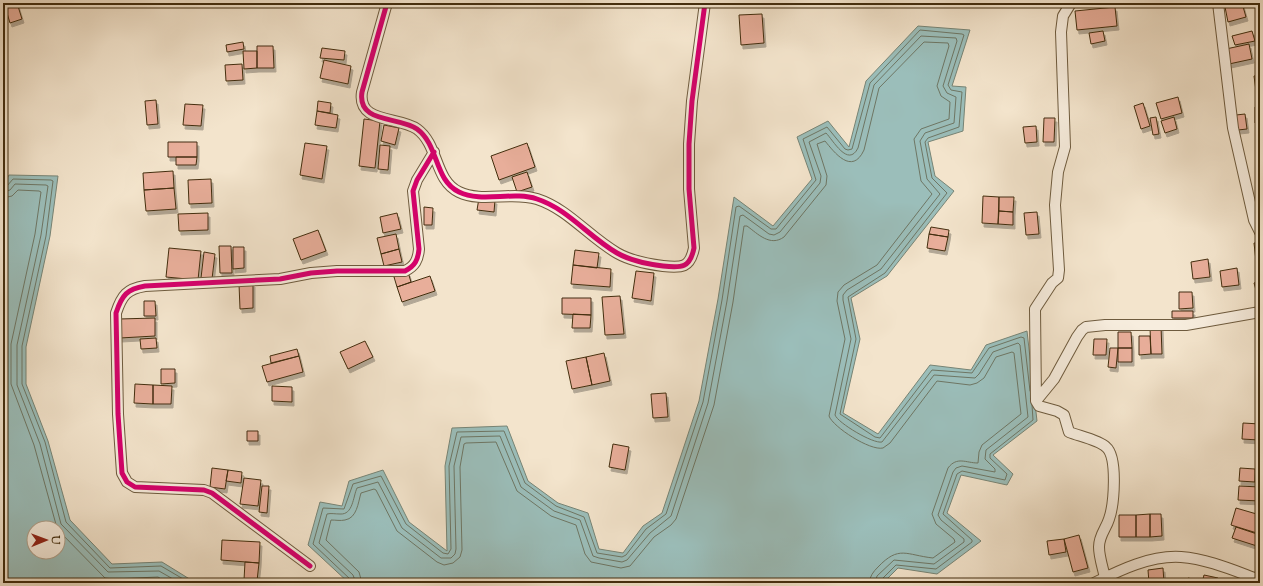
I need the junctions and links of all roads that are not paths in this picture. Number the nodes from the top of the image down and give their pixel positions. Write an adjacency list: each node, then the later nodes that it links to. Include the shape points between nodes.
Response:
1 (387, 3): 5 (street, via 360,100 372,116 409,123 425,135)
2 (705, 3): 5 (street, via 689,144 689,189 694,240 692,258 688,264 671,267 633,261 612,250 577,222 537,199 524,196 470,196 459,192 445,180)
3 (1071, 3): 8 (street, via 1063,16 1062,32 1065,147 1058,172 1055,205 1059,270 1058,278 1035,309)
4 (1218, 3): 6 (street, via 1233,128 1254,220)
5 (434, 152): 9 (street, via 413,191 419,249 413,267 405,271 337,271 280,279 145,286 133,288 126,293 116,313 118,414 122,474 127,482 135,487 204,490 212,493)
6 (1260, 232)
7 (1260, 312): 8 (street, via 1186,325 1086,327 1077,337 1054,379)
8 (1036, 401): 10 (street, via 1039,406 1064,415 1069,432 1100,443 1110,452 1113,461 1113,504 1109,520 1100,536 1099,548)
9 (310, 566)
10 (1105, 578): 11 (street, via 1146,561 1180,557 1221,566); 12 (street)
11 (1260, 580)
12 (1094, 583)

